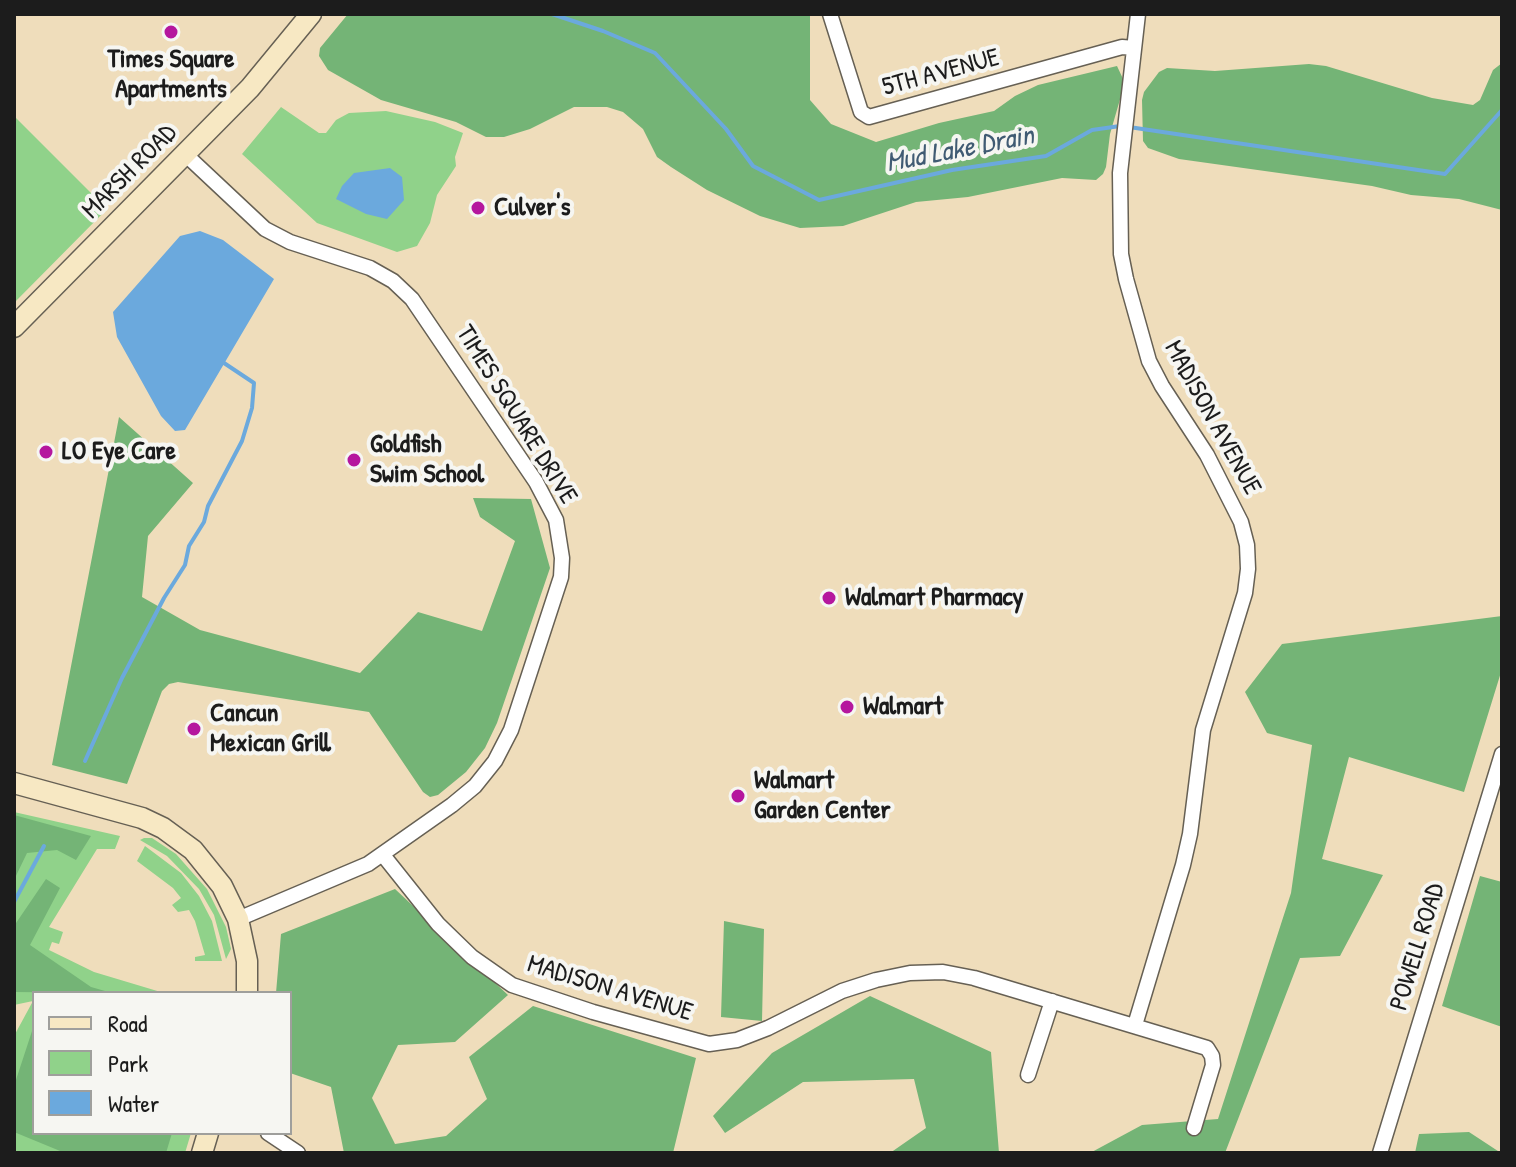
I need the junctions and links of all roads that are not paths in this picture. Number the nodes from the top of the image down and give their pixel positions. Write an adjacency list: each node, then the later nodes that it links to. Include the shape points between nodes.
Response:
1 (311, 14): 5 (main road, MARSH ROAD, via 250,88)
2 (830, 14): 4 (street, 5TH AVENUE, via 861,112 869,117)
3 (1138, 14): 4 (street, MADISON AVENUE)
4 (1134, 48): 13 (street, MADISON AVENUE, via 1119,208 1121,254 1149,361 1236,510 1248,557 1245,593 1203,730 1183,865)
5 (185, 154): 6 (main road, MARSH ROAD); 9 (street, TIMES SQUARE DRIVE, via 277,236 370,268 403,290 484,403 556,520 561,577 504,746 464,796)
6 (14, 327)
7 (1502, 754): 18 (street, POWELL ROAD)
8 (14, 783): 10 (main road, via 163,828 204,861)
9 (383, 855): 10 (street, TIMES SQUARE DRIVE); 12 (street, MADISON AVENUE, via 438,924 512,985 709,1044 768,1028 842,991 910,973 974,978)
10 (238, 919): 11 (main road)
11 (247, 991)
12 (1052, 1001): 13 (street, MADISON AVENUE); 14 (street)
13 (1135, 1025): 15 (street, MADISON AVENUE, via 1210,1052 1213,1065)
14 (1028, 1075)
15 (1194, 1128)
16 (271, 1135): 17 (street)
17 (298, 1153)
18 (1380, 1153)

